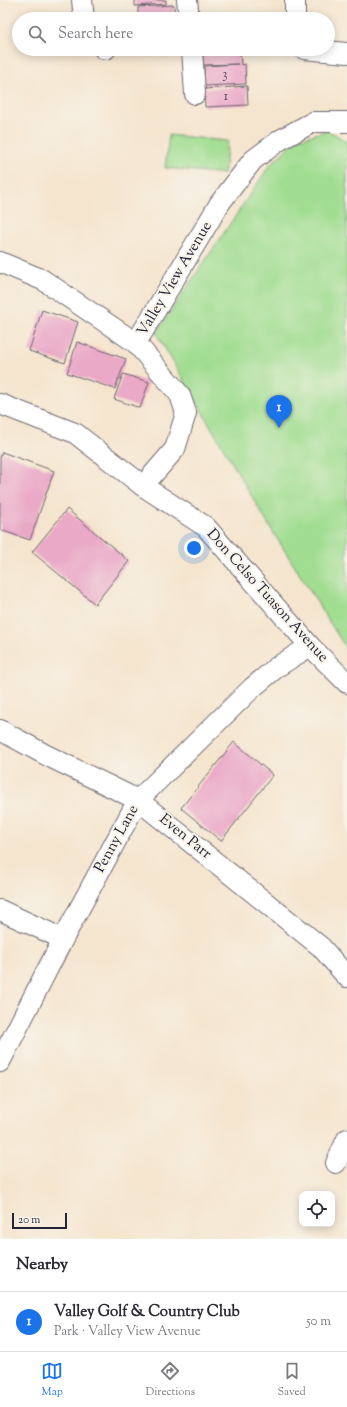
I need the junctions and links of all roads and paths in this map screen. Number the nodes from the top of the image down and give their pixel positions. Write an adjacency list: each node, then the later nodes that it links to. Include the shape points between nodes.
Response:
1 (82, 0): 4 (street)
2 (187, 0): 5 (street)
3 (295, 0): 6 (street)
4 (83, 12)
5 (188, 12)
6 (296, 12)
7 (335, 52): 8 (street)
8 (347, 53)
9 (192, 56): 10 (street)
10 (195, 94)
11 (347, 122): 13 (street, Valley View Avenue, via 313,122 280,140 252,160 220,203)
12 (0, 262): 13 (street, via 43,280)
13 (136, 343): 15 (street, Valley View Avenue, via 180,395 186,413 175,449)
14 (0, 404): 15 (street, Don Celso Tuason Avenue, via 75,433)
15 (143, 486): 16 (street, Don Celso Tuason Avenue, via 206,528)
16 (310, 646): 17 (street, Don Celso Tuason Avenue); 19 (street, Penny Lane, via 277,667 252,688)
17 (347, 683)
18 (0, 730): 19 (street, Even Parr)
19 (138, 800): 21 (street, Penny Lane); 22 (street, Even Parr, via 321,947)
20 (0, 910): 21 (street)
21 (63, 939): 23 (street, Penny Lane)
22 (347, 977)
23 (0, 1062)
24 (347, 1139): 25 (street)
25 (336, 1163)

